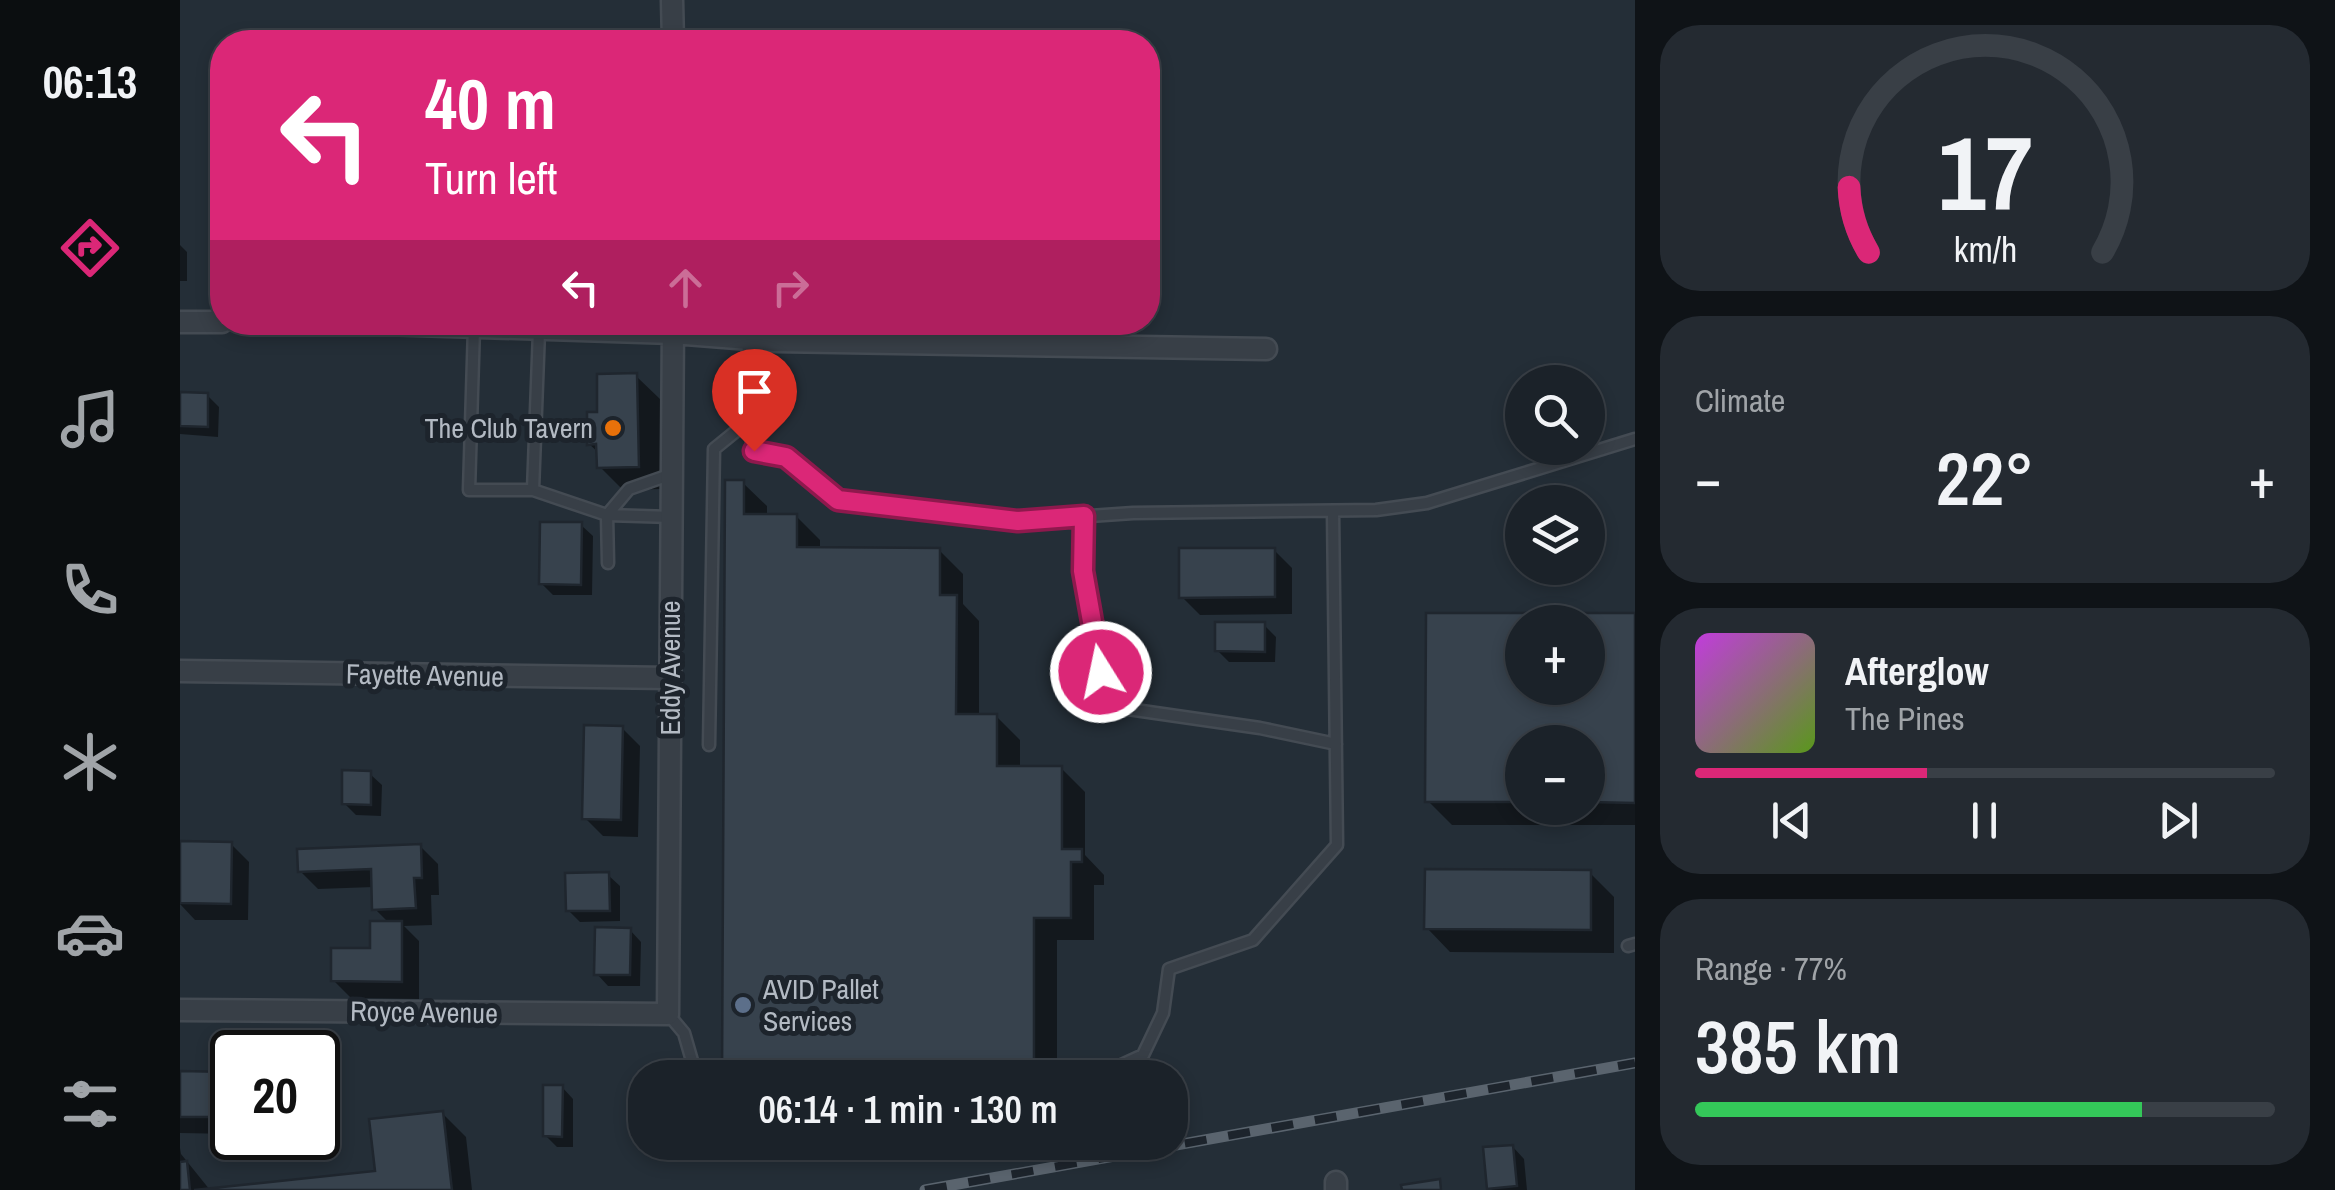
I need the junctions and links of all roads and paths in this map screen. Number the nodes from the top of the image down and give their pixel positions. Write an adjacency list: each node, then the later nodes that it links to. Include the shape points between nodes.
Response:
1 (672, 0): 2 (street)
2 (672, 30)
3 (180, 322): 4 (street)
4 (210, 322)
5 (474, 335): 14 (lane, via 468,490)
6 (539, 335): 14 (lane)
7 (673, 335): 13 (street, Eddy Avenue)
8 (721, 335): 9 (street)
9 (748, 339): 10 (street); 11 (lane)
10 (1266, 349)
11 (746, 423): 17 (lane, via 754,451 786,457 838,500 1018,521); 23 (lane, via 714,449)
12 (1635, 439): 15 (lane, via 1427,502)
13 (672, 474): 16 (lane, via 629,489); 18 (street, Eddy Avenue)
14 (533, 490): 16 (lane)
15 (1333, 510): 17 (lane); 22 (lane)
16 (608, 515): 18 (lane); 19 (lane)
17 (1084, 516): 22 (lane, via 1083,571 1107,706)
18 (672, 517): 21 (street, Eddy Avenue)
19 (608, 563)
20 (180, 671): 21 (street, Fayette Avenue)
21 (670, 678): 25 (street, Eddy Avenue)
22 (1336, 744): 27 (lane, via 1337,846 1253,940 1169,969 1163,1013 1143,1056)
23 (709, 746)
24 (180, 1010): 25 (street, Royce Avenue)
25 (668, 1014): 26 (lane, via 684,1033)
26 (692, 1060)
27 (1134, 1060)

